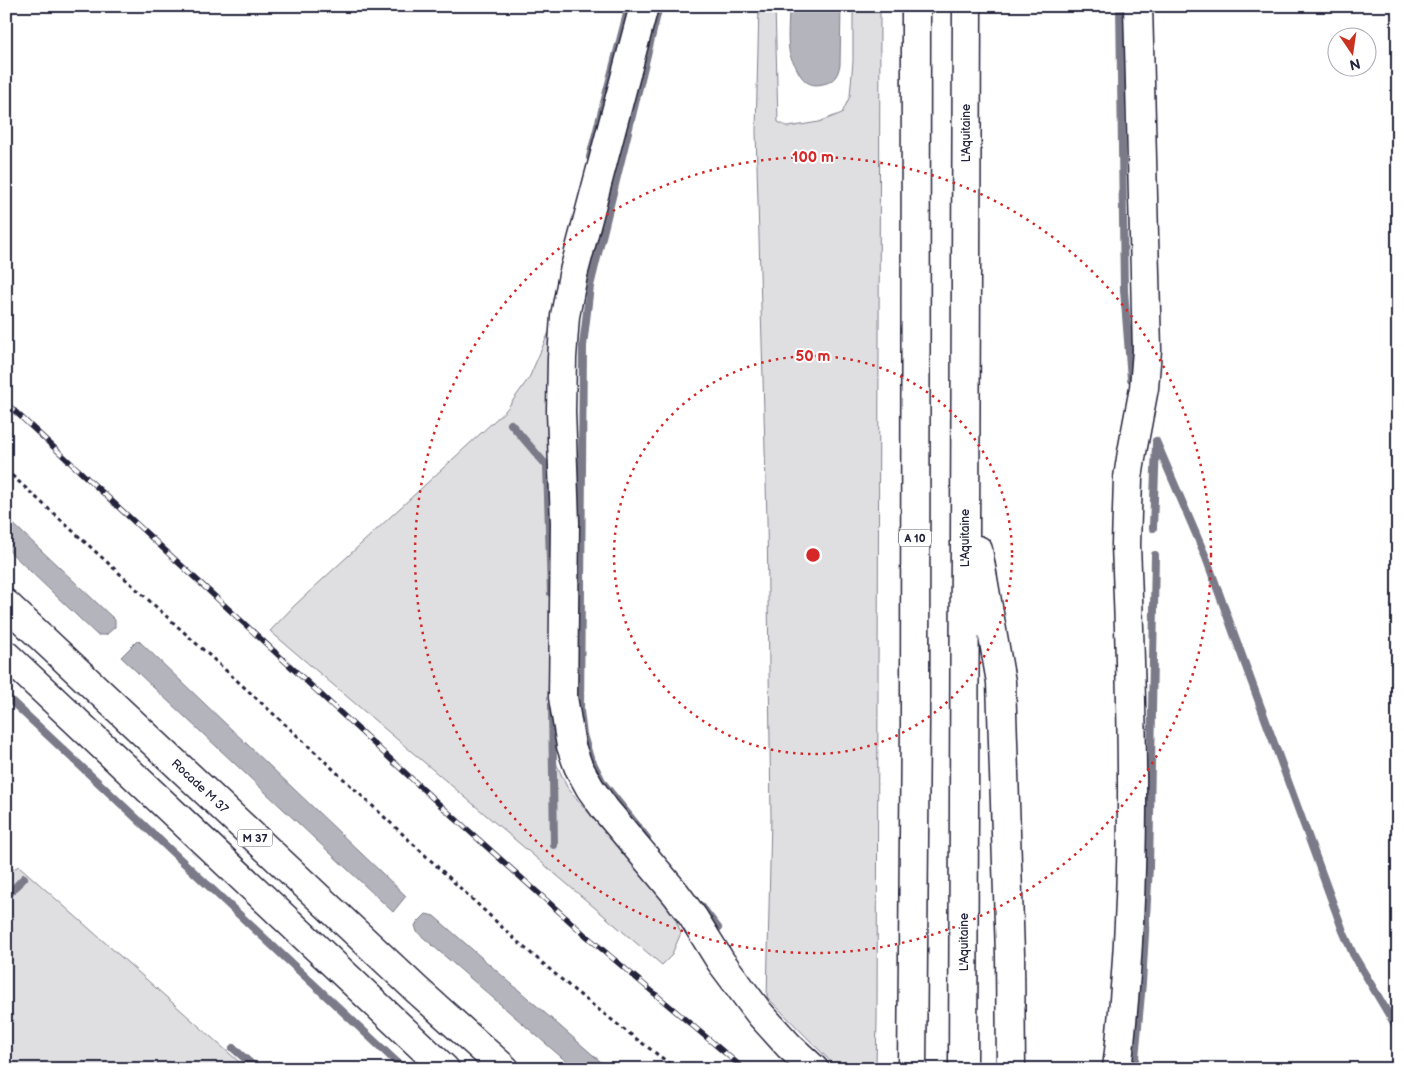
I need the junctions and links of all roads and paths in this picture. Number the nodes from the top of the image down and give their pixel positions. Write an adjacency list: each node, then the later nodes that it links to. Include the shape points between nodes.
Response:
1 (644, 6): 12 (main road, via 572,274 565,316 561,411 565,523 563,668 567,726 578,766 605,809 676,894 760,1014)
2 (916, 6): 13 (main road, A 10)
3 (966, 6): 6 (main road, L'Aquitaine)
4 (1138, 6): 16 (main road, via 1147,350 1144,388 1128,478 1126,545 1133,778 1125,1006)
5 (6, 470): 11 (path, via 520,943)
6 (965, 477): 14 (main road, L'Aquitaine); 15 (main road, via 1001,682)
7 (6, 604): 10 (main road, Rocade M 37 / M 37)
8 (6, 655): 9 (main road)
9 (445, 1069)
10 (505, 1069)
11 (677, 1069)
12 (814, 1069)
13 (912, 1069)
14 (962, 1069)
15 (1011, 1069)
16 (1117, 1069)

